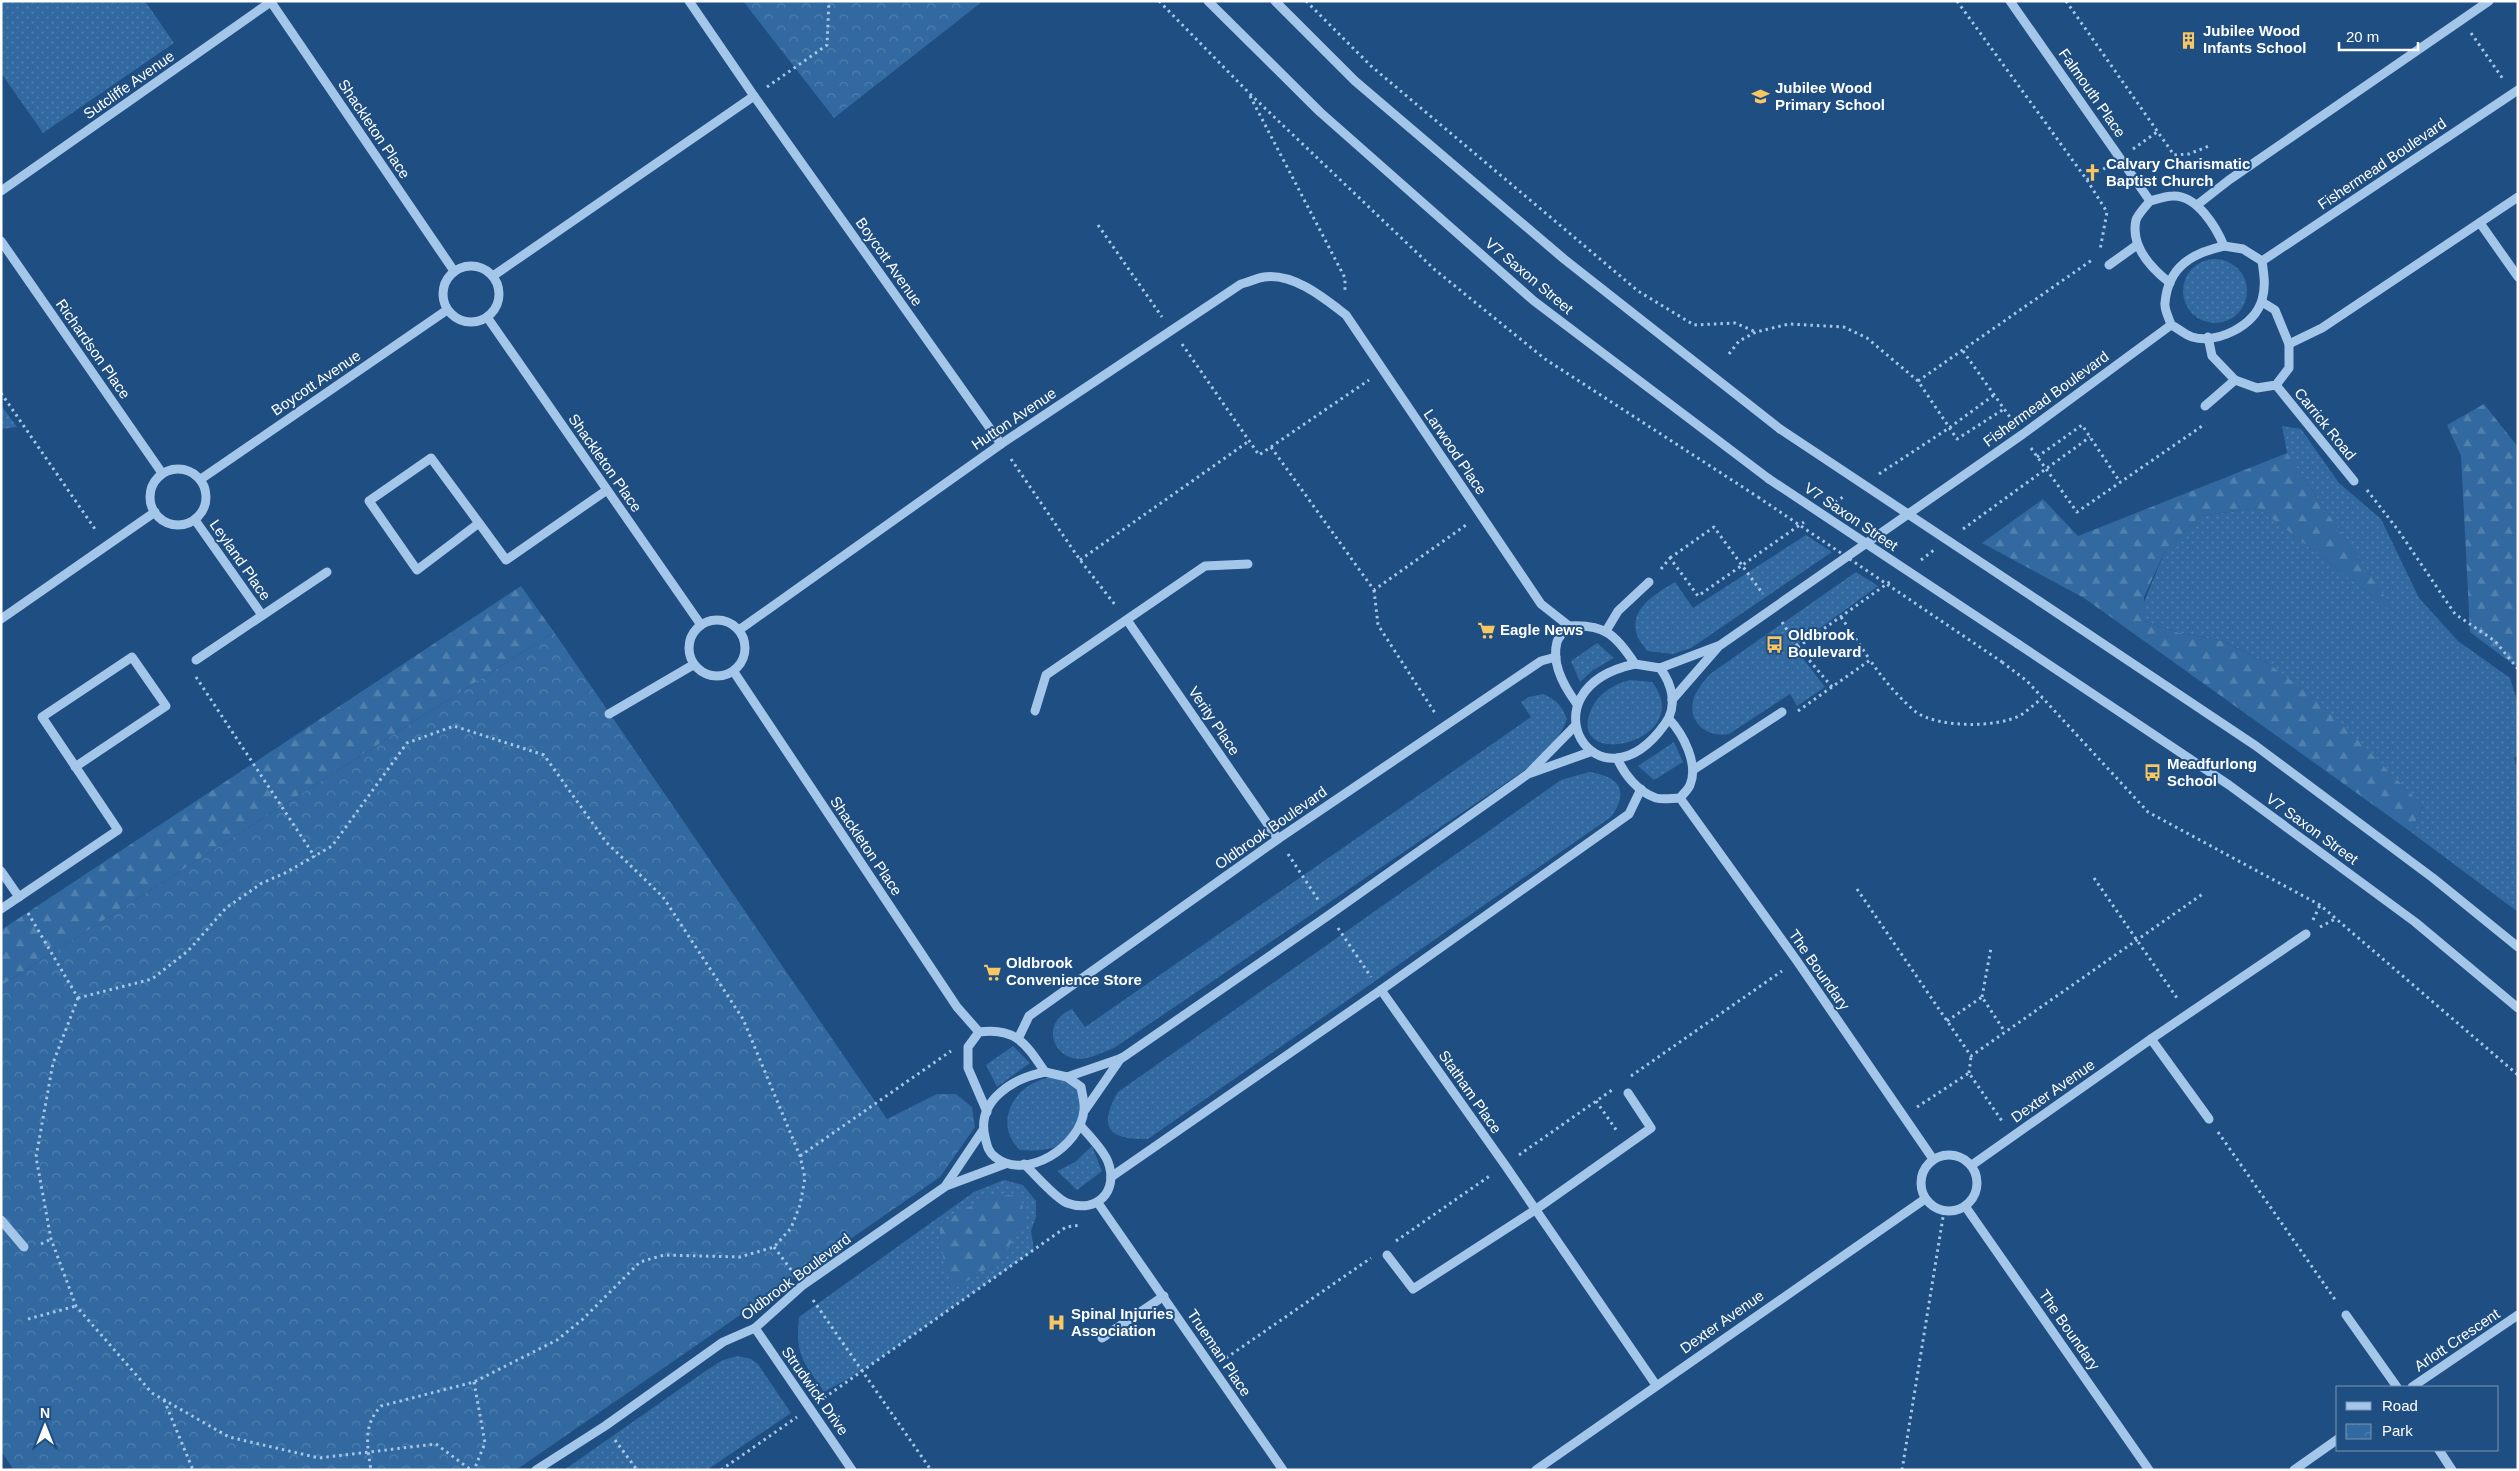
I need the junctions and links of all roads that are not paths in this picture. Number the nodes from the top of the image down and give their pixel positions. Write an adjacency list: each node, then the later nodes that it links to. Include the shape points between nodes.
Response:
1 (690, 1): 8 (street, Boycott Avenue)
2 (1208, 1): 79 (street, V7 Saxon Street, bridge, via 1320,112 1534,301 1769,479 2229,785 2415,922)
3 (1274, 1): 77 (street, bridge, via 1355,80 1564,259 1780,429 2256,746 2433,878)
4 (2010, 1): 11 (street, Falmouth Place)
5 (2489, 1): 12 (street, via 2229,180)
6 (271, 2): 9 (street, Sutcliffe Avenue); 19 (street, Shackleton Place)
7 (2515, 92): 17 (street, Fishermead Boulevard)
8 (754, 96): 20 (street); 33 (street, Boycott Avenue)
9 (1, 191)
10 (2518, 197): 13 (street)
11 (2150, 201): 12 (street, via 2175,195); 15 (street, via 2136,220)
12 (2198, 205): 16 (street, via 2217,229)
13 (2480, 223): 21 (street); 29 (street, via 2322,328)
14 (1, 241): 34 (street, Richardson Place)
15 (2137, 245): 18 (street); 22 (street, via 2153,270)
16 (2224, 246): 17 (street, via 2243,249); 22 (street, via 2200,252 2180,266)
17 (2262, 261): 24 (street, via 2266,282)
18 (2109, 265)
19 (454, 271): 20 (street, via 474,266); 25 (street, via 442,289)
20 (493, 276): 26 (street, via 499,298)
21 (2518, 277)
22 (2170, 283): 27 (street, via 2164,304)
23 (1318, 293): 33 (street, Hutton Avenue, via 1286,279 1265,276 1241,284); 48 (street, Larwood Place, via 1346,315 1540,604)
24 (2262, 302): 28 (street, via 2250,319 2230,333); 29 (street, via 2275,310)
25 (447, 310): 26 (street, via 465,322); 35 (street, Boycott Avenue)
26 (487, 317): 37 (street, Shackleton Place)
27 (2172, 325): 28 (street, via 2191,337); 51 (street, Fishermead Boulevard, via 2023,434)
28 (2208, 338): 30 (street, via 2212,356)
29 (2289, 344): 31 (street, via 2289,368)
30 (2235, 380): 31 (street, via 2258,388); 32 (street)
31 (2276, 385): 36 (street, Carrick Road)
32 (2205, 406)
33 (1001, 444): 49 (street, Hutton Avenue)
34 (162, 473): 35 (street, via 183,469); 38 (street, via 151,488 150,501)
35 (201, 479): 39 (street, via 207,501)
36 (2354, 481)
37 (607, 490): 40 (street, via 506,560); 47 (street, Shackleton Place)
38 (154, 512): 39 (street, via 170,524 183,525); 45 (street)
39 (195, 520): 44 (street, Leyland Place)
40 (479, 523): 40 (street, via 417,570 369,502 432,458)
41 (1248, 564): 46 (street, via 1205,566)
42 (326, 572): 44 (street, Leyland Place)
43 (1649, 582): 50 (street, via 1618,611)
44 (262, 616): 53 (street, Leyland Place)
45 (1, 618)
46 (1127, 620): 60 (street, via 1046,675); 72 (street, Verity Place)
47 (701, 625): 49 (street, via 721,620); 55 (street, via 690,641)
48 (1569, 626): 50 (street, via 1591,625); 52 (street, via 1558,641)
49 (740, 630): 57 (street, via 745,652 742,663)
50 (1606, 631): 54 (street, via 1624,647)
51 (1719, 646): 56 (street); 58 (street)
52 (1556, 657): 59 (street, via 1564,687); 72 (street, Oldbrook Boulevard, via 1541,661)
53 (196, 660)
54 (1636, 664): 56 (street); 59 (street, via 1608,672 1592,683)
55 (693, 665): 57 (street, via 712,676); 62 (street)
56 (1660, 668): 58 (street, via 1670,681)
57 (734, 672): 80 (street, Shackleton Place, via 957,1007)
58 (1672, 700): 63 (street)
59 (1577, 704): 64 (street)
60 (1035, 711)
61 (1782, 712): 68 (street)
62 (609, 714)
63 (1669, 718): 66 (street, via 1638,753); 68 (street, via 1682,732)
64 (1575, 726): 65 (street); 69 (street, Oldbrook Boulevard)
65 (1590, 752): 66 (street, via 1600,757); 69 (street, Oldbrook Boulevard)
66 (1616, 758): 70 (street, via 1624,773)
67 (75, 767): 67 (street, via 42,717 132,657 166,706); 74 (street, via 118,830)
68 (1693, 770): 71 (street, via 1690,786)
69 (1528, 774): 83 (street, Oldbrook Boulevard)
70 (1641, 789): 71 (street, via 1656,798); 78 (street, via 1629,814)
71 (1680, 798): 92 (street, The Boundary)
72 (1278, 839): 81 (street, Oldbrook Boulevard, via 1029,1016)
73 (1, 871): 74 (street)
74 (19, 897): 75 (street)
75 (1, 909)
76 (2306, 934): 82 (street, Dexter Avenue)
77 (2518, 947)
78 (1381, 990): 96 (street); 101 (street, Statham Place)
79 (2518, 1008)
80 (979, 1032): 81 (street, via 1006,1031); 88 (street, via 968,1046 968,1068)
81 (1018, 1039): 84 (street, via 1028,1047)
82 (2151, 1039): 89 (street); 95 (street, Dexter Avenue)
83 (1122, 1058): 85 (street, Oldbrook Boulevard); 87 (street, Oldbrook Boulevard)
84 (1044, 1072): 85 (street, Oldbrook Boulevard); 88 (street, Oldbrook Boulevard, via 1011,1083 996,1096)
85 (1067, 1077): 87 (street, via 1081,1087)
86 (1628, 1093): 101 (street, via 1651,1128)
87 (1085, 1110): 90 (street, Oldbrook Boulevard)
88 (987, 1112): 91 (street, Oldbrook Boulevard)
89 (2208, 1119)
90 (1080, 1124): 94 (street, Oldbrook Boulevard, via 1066,1146 1048,1159); 96 (street, via 1108,1160)
91 (983, 1130): 93 (street, via 988,1151); 97 (street, Oldbrook Boulevard)
92 (1933, 1159): 95 (street, via 1949,1154); 98 (street, via 1922,1173 1920,1182)
93 (1005, 1164): 94 (street, Oldbrook Boulevard); 97 (street, Oldbrook Boulevard)
94 (1024, 1164): 99 (street, via 1066,1202 1084,1206)
95 (1972, 1165): 100 (street, via 1976,1173 1976,1192)
96 (1111, 1177): 99 (street, via 1107,1193)
97 (946, 1186): 108 (street, Oldbrook Boulevard, via 803,1285)
98 (1925, 1199): 100 (street, via 1936,1209 1944,1211); 110 (street, Dexter Avenue)
99 (1098, 1203): 105 (street, Trueman Place)
100 (1965, 1206): 119 (street, The Boundary)
101 (1535, 1210): 104 (street, via 1413,1289); 110 (street, Statham Place)
102 (1, 1220): 103 (street)
103 (24, 1247)
104 (1387, 1255)
105 (1164, 1296): 109 (street); 117 (street, Trueman Place)
106 (2346, 1315): 111 (street)
107 (2518, 1315): 112 (street, Arlott Crescent)
108 (755, 1328): 115 (street, Oldbrook Boulevard, via 723,1342 605,1426); 116 (street, Strudwick Drive)
109 (1102, 1338)
110 (1656, 1385): 118 (street, Dexter Avenue)
111 (2396, 1386)
112 (2413, 1386)
113 (2336, 1440): 120 (street)
114 (2440, 1451): 121 (street)
115 (536, 1470)
116 (852, 1470)
117 (1283, 1470)
118 (1536, 1470)
119 (2149, 1470)
120 (2294, 1470)
121 (2452, 1470)

